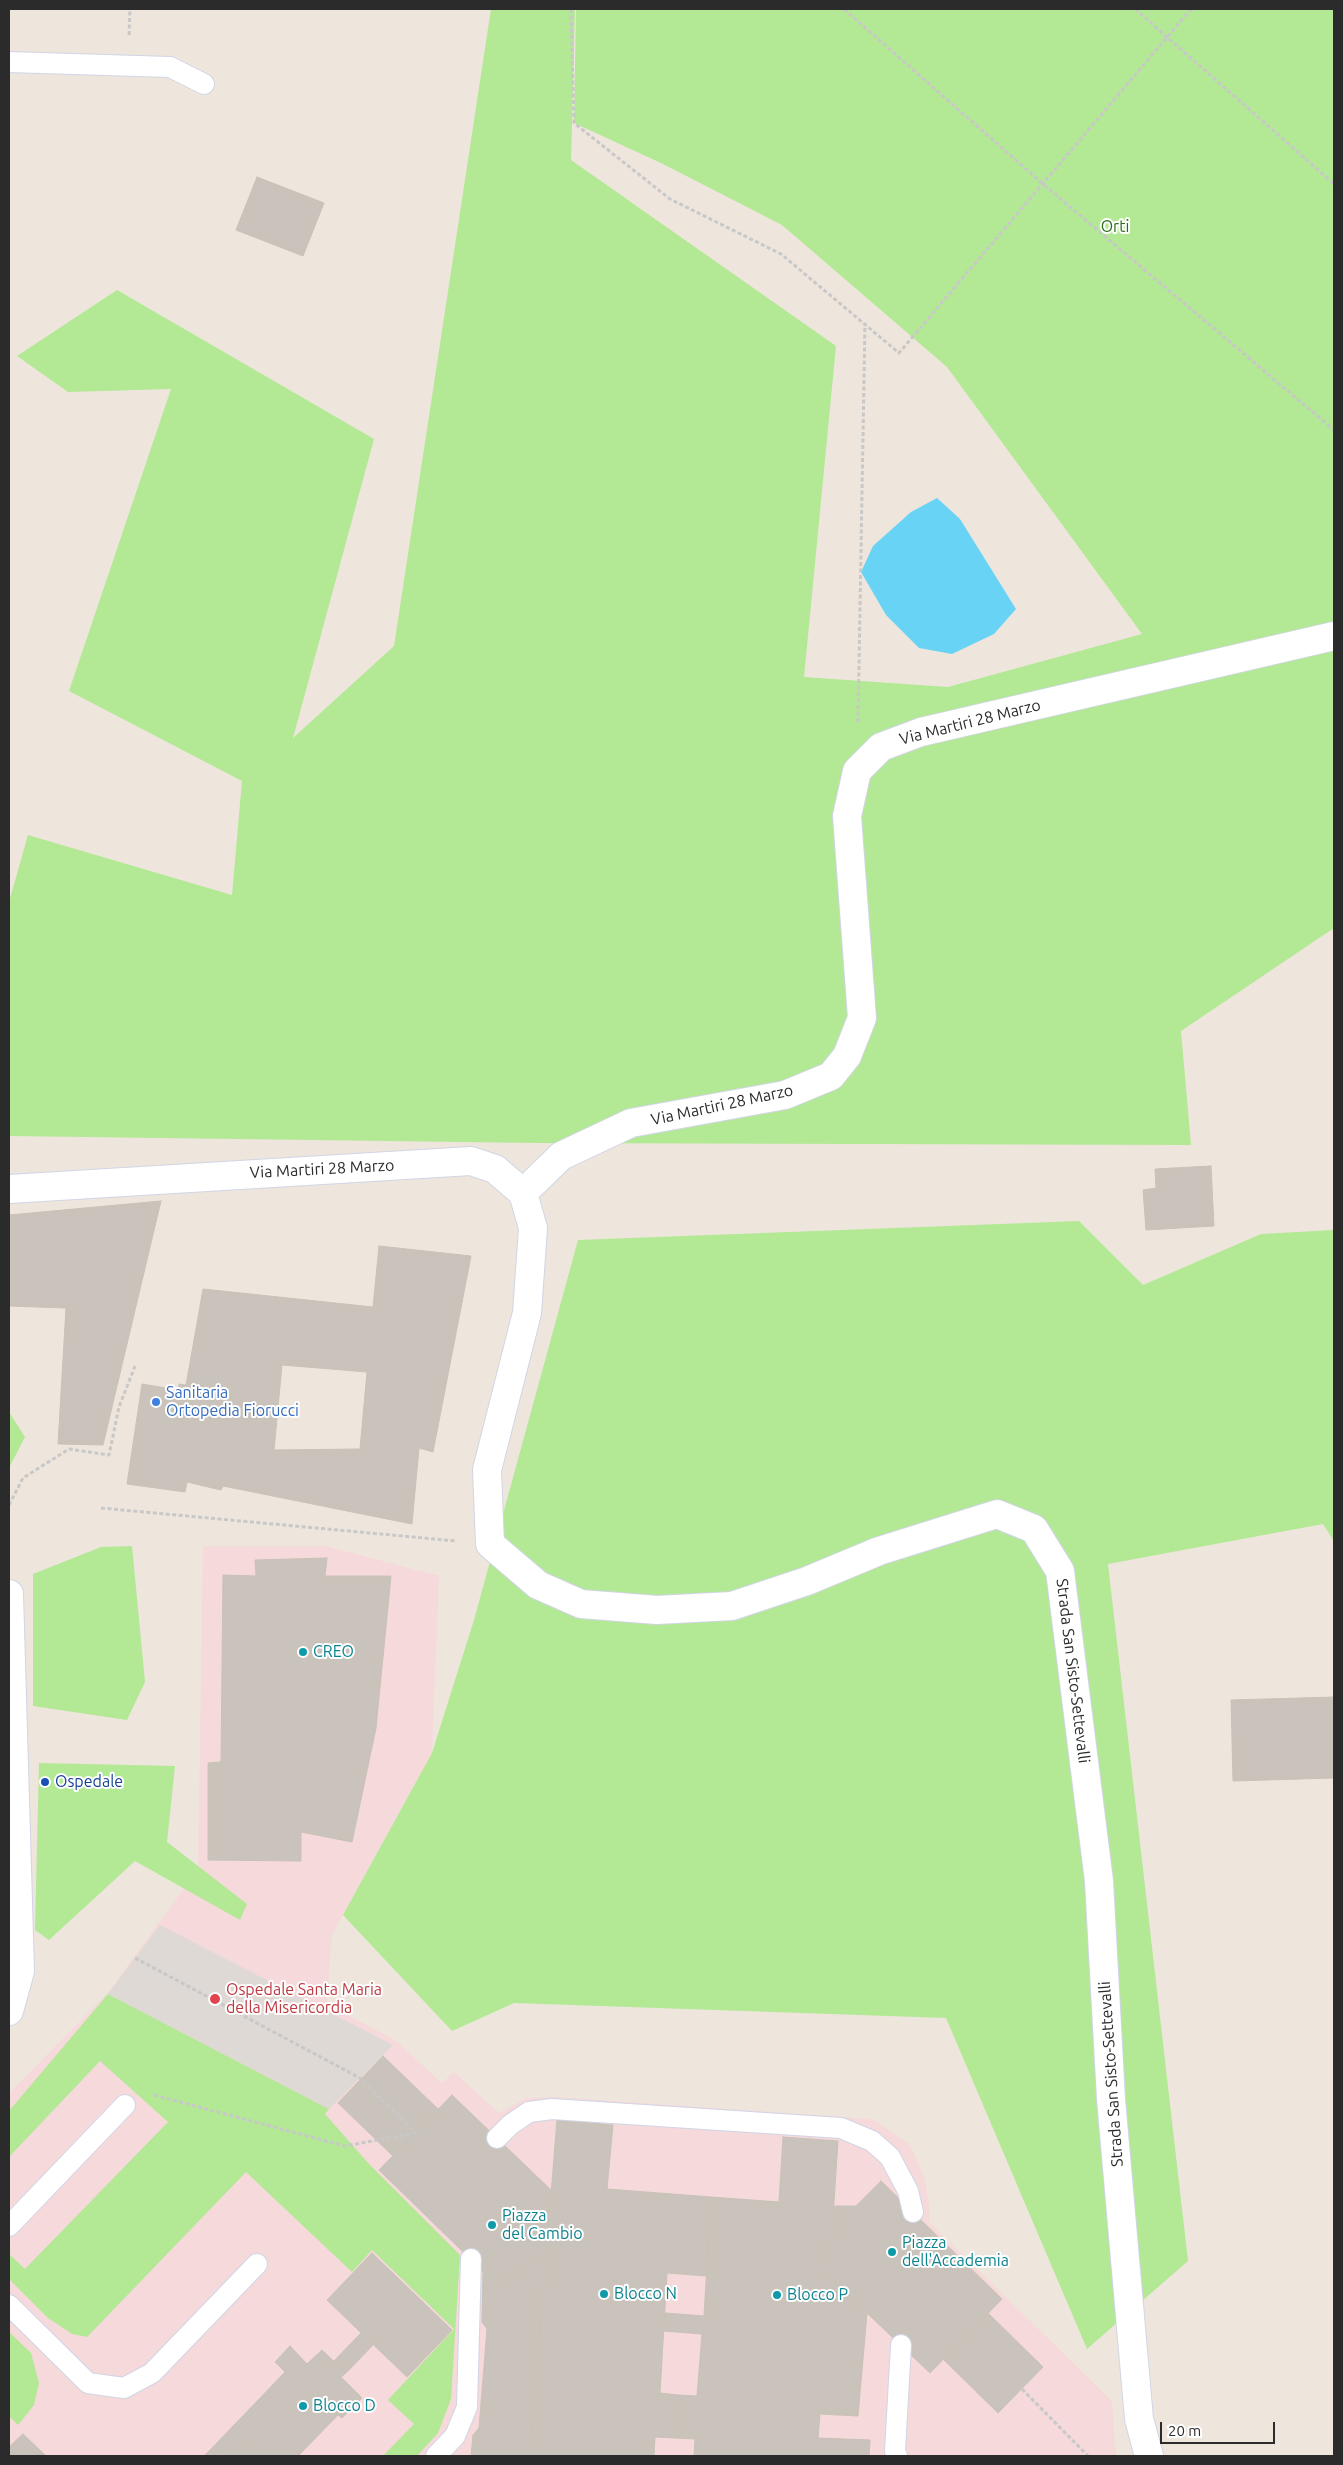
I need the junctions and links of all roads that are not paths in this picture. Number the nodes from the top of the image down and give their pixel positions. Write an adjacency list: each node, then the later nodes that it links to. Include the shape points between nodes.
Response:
1 (9, 62): 2 (lane, via 170,67)
2 (204, 84)
3 (1334, 636): 5 (street, Via Martiri 28 Marzo, via 921,732 881,747 857,771 847,816 862,1018 848,1056 831,1076 785,1095 631,1124 561,1156)
4 (9, 1188): 5 (street, Via Martiri 28 Marzo, via 471,1161 495,1169)
5 (522, 1193): 18 (street, Strada San Sisto-Settevalli, via 533,1228 527,1313 488,1470 490,1544 538,1585 581,1604 657,1610 732,1606 807,1581 879,1551 997,1514 1034,1529 1060,1571 1100,1882 1111,2109 1139,2419)
6 (9, 1594): 7 (street, via 20,1971)
7 (9, 2011)
8 (125, 2105): 11 (lane)
9 (497, 2138): 10 (lane, via 529,2112 552,2110 841,2128 872,2141 890,2157 908,2191)
10 (912, 2212)
11 (9, 2226)
12 (471, 2259): 16 (lane, via 467,2407 455,2436)
13 (257, 2264): 14 (lane, via 152,2373 124,2388 88,2383)
14 (9, 2305)
15 (902, 2346): 17 (lane)
16 (436, 2456)
17 (897, 2456)
18 (1148, 2456)

